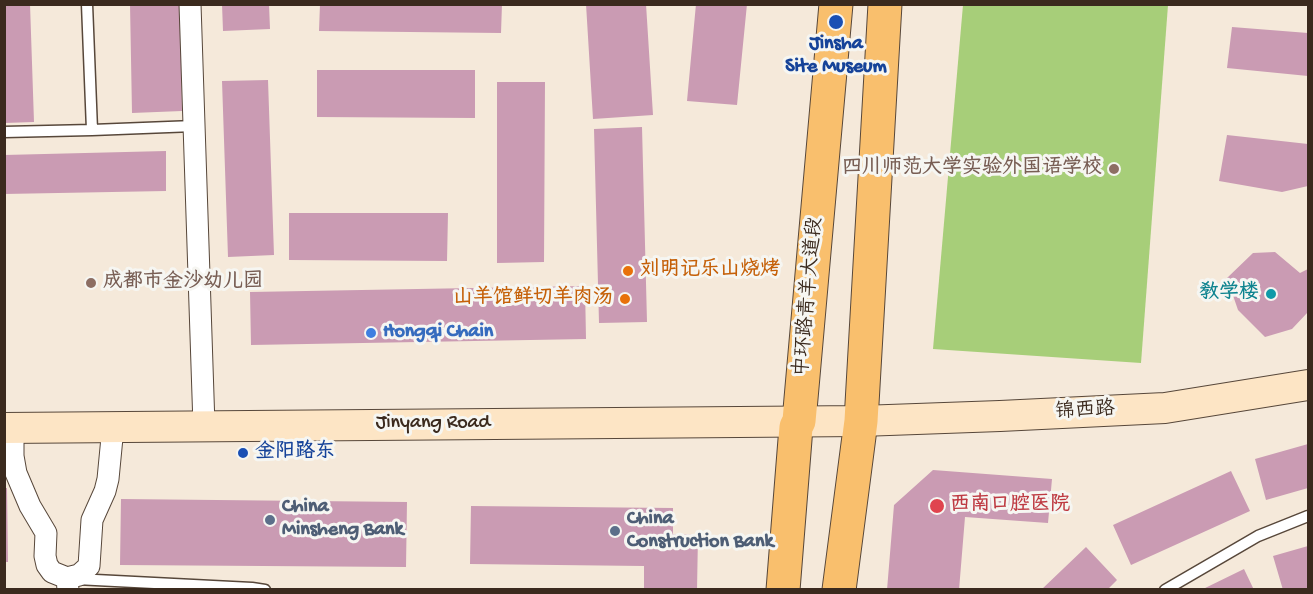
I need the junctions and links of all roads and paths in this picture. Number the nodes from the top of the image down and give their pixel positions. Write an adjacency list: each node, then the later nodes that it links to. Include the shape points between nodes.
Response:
1 (87, 4): 6 (lane)
2 (190, 4): 5 (street)
3 (836, 4): 9 (main road, 中环路青羊大道段)
4 (885, 4): 10 (main road)
5 (194, 126): 6 (lane); 11 (street)
6 (92, 130): 7 (lane)
7 (4, 132)
8 (1308, 385): 10 (street, 锦西路, via 1165,408)
9 (798, 421): 10 (street, Jinyang Road); 11 (street, Jinyang Road); 17 (main road, 中环路青羊大道段)
10 (861, 421): 18 (main road)
11 (204, 426): 12 (street, Jinyang Road)
12 (113, 427): 13 (street, Jinyang Road); 15 (street, via 108,479 92,520 89,566)
13 (9, 428): 15 (street, via 16,473 46,533 47,565)
14 (1308, 516): 19 (lane, via 1258,536)
15 (67, 584): 16 (lane)
16 (265, 590)
17 (783, 590)
18 (840, 590)
19 (1165, 590)

